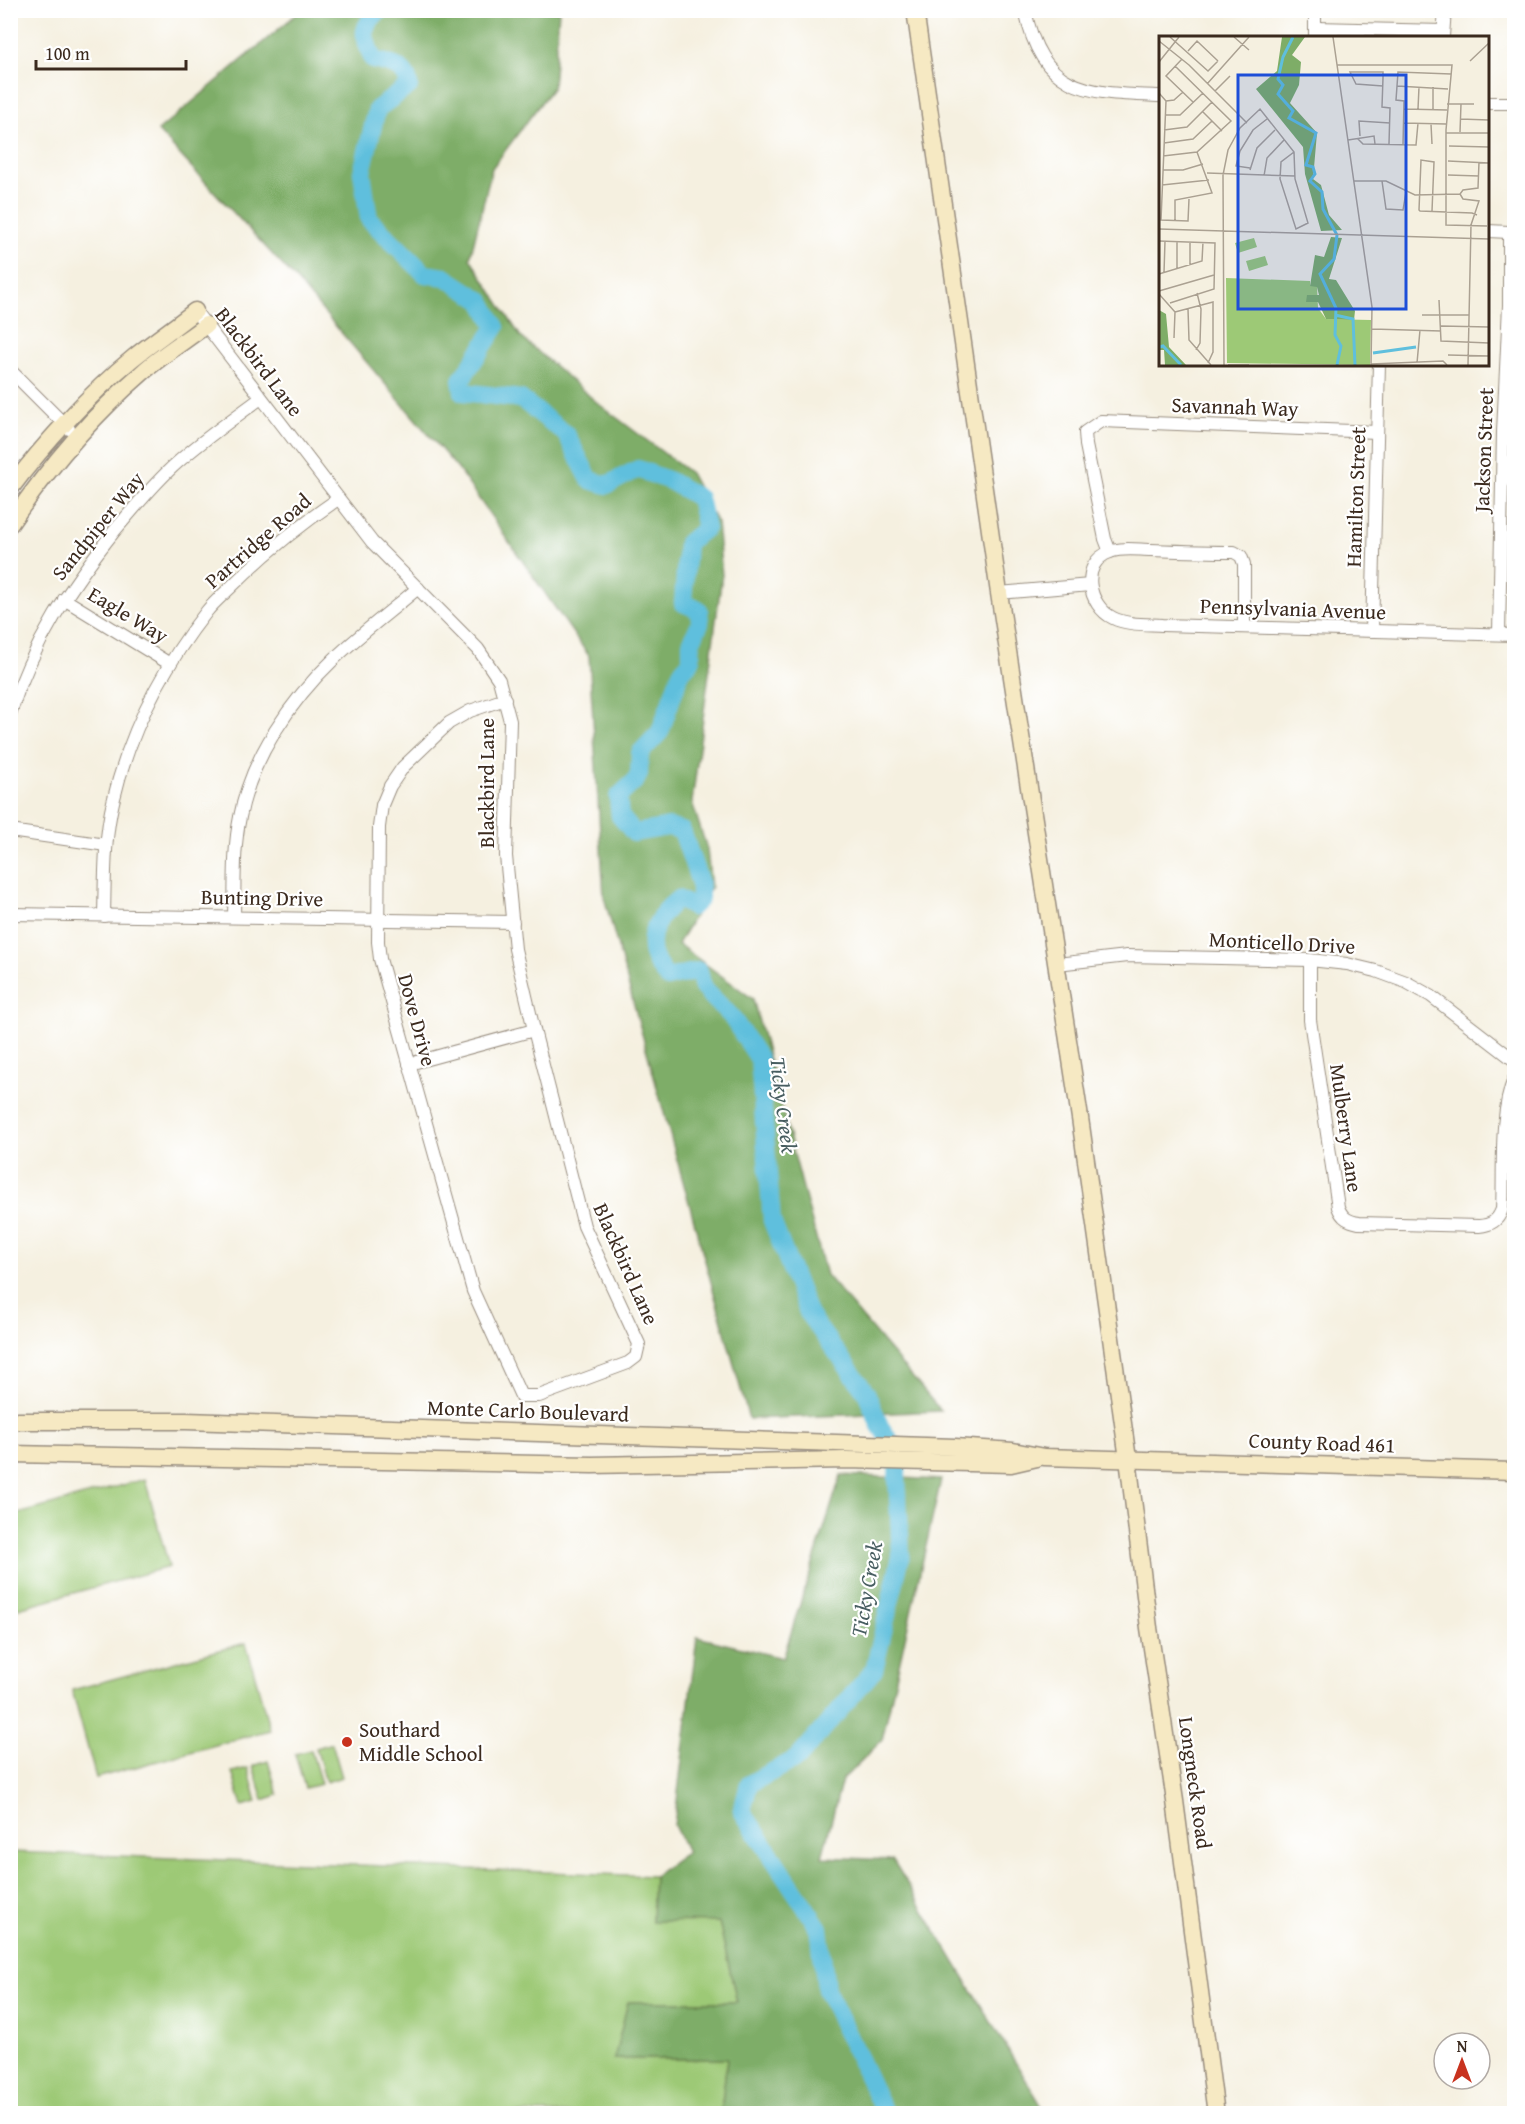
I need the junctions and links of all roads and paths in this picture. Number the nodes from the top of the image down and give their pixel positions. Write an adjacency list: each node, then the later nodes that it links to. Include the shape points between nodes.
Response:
1 (915, 10): 27 (street, Longneck Road)
2 (1024, 10): 7 (street, via 1039,53 1068,82 1106,94)
3 (1315, 10): 5 (street)
4 (1444, 10): 6 (street)
5 (1316, 33): 6 (street)
6 (1443, 34)
7 (1159, 96)
8 (1489, 103): 9 (street)
9 (1515, 103)
10 (1489, 231): 11 (street, Jackson Street, via 1509,232)
11 (1512, 305): 19 (street, Jackson Street)
12 (195, 311): 13 (street, Blackbird Lane); 17 (street, via 132,358)
13 (206, 325): 16 (street, Blackbird Lane); 20 (street, via 145,370)
14 (1379, 366): 18 (street, Hamilton Street)
15 (10, 370): 17 (street)
16 (261, 398): 22 (street, Blackbird Lane); 28 (street, Sandpiper Way, via 169,471 90,561)
17 (65, 425): 20 (street); 21 (street)
18 (1377, 432): 24 (street, Savannah Way, via 1101,421 1085,432); 30 (street, Hamilton Street)
19 (1509, 432): 31 (street, Jackson Street)
20 (77, 438): 23 (street, via 37,484)
21 (10, 489)
22 (338, 499): 26 (street, Blackbird Lane, via 372,542); 33 (street, Partridge Road, via 250,568 208,610)
23 (10, 524)
24 (1110, 552): 25 (street, via 1096,565); 29 (street, via 1234,552 1244,564)
25 (1090, 585): 27 (street); 29 (street, Pennsylvania Avenue, via 1097,604 1114,619 1162,625)
26 (418, 588): 34 (street, Blackbird Lane, via 478,649 499,680); 40 (street, via 310,684 265,750 240,816 235,849)
27 (999, 593): 44 (street, Longneck Road)
28 (64, 599): 33 (street, Eagle Way); 35 (street, Sandpiper Way, via 40,639)
29 (1244, 627): 30 (street, Pennsylvania Avenue)
30 (1372, 631): 31 (street, Pennsylvania Avenue)
31 (1499, 634): 32 (street, Pennsylvania Avenue)
32 (1515, 634)
33 (171, 664): 37 (street, Partridge Road, via 125,761 112,803)
34 (505, 699): 41 (street, Dove Drive, via 450,723 403,767 390,786 379,827); 42 (street, Blackbird Lane, via 510,721 506,856)
35 (10, 714)
36 (10, 831): 37 (street)
37 (106, 845): 39 (street, Partridge Road)
38 (10, 914): 39 (street, Bunting Drive)
39 (105, 916): 40 (street, Bunting Drive)
40 (234, 917): 41 (street, Bunting Drive)
41 (379, 919): 42 (street, Bunting Drive); 47 (street, Dove Drive, via 380,959)
42 (513, 921): 45 (street, Blackbird Lane)
43 (1310, 960): 44 (street, Monticello Drive, via 1127,956); 46 (street, Monticello Drive, via 1347,964 1406,982 1431,996); 48 (street, Mulberry Lane, via 1311,1020 1338,1207 1345,1219 1359,1223 1479,1226 1499,1218 1503,1209 1505,1114)
44 (1057, 964): 53 (street, Longneck Road)
45 (534, 1030): 47 (street); 49 (street, Blackbird Lane, via 584,1226 639,1344 636,1357 628,1363 539,1396)
46 (1515, 1060)
47 (409, 1064): 49 (street, Dove Drive, via 473,1291)
48 (1515, 1079)
49 (521, 1396)
50 (10, 1421): 51 (street, Monte Carlo Boulevard, via 186,1421)
51 (847, 1452): 52 (street, Monte Carlo Boulevard, via 592,1465); 53 (street, Monte Carlo Boulevard, via 956,1455 1013,1451 1044,1457)
52 (10, 1454)
53 (1128, 1459): 54 (street, County Road 461); 55 (street, Longneck Road)
54 (1515, 1471)
55 (1215, 2114)

